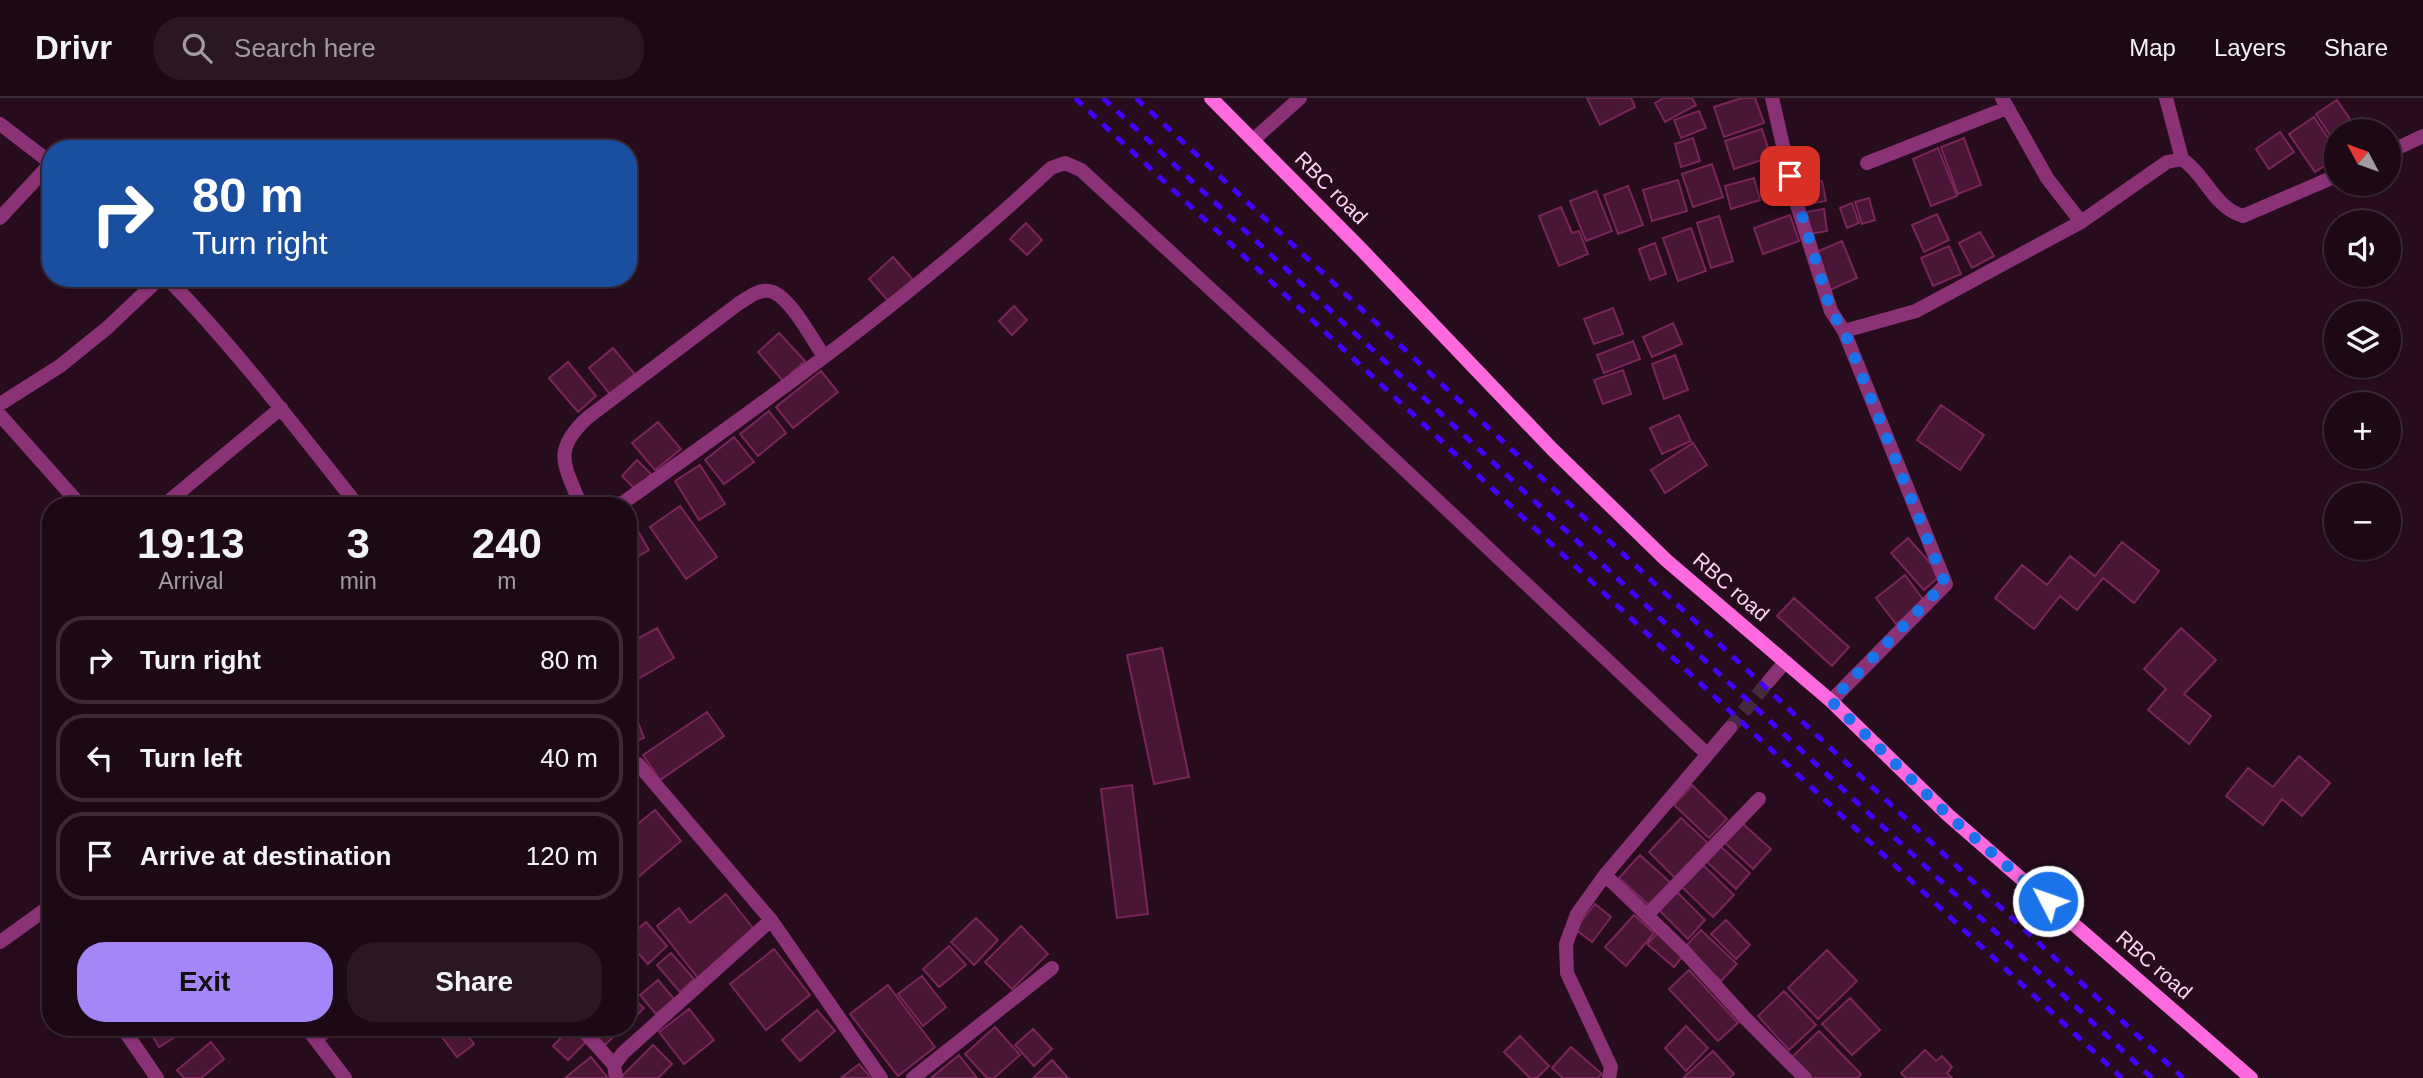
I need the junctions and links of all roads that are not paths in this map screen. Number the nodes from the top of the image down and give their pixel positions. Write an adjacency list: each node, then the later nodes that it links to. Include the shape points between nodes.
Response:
1 (1212, 98): 8 (street, RBC road)
2 (1300, 98): 8 (street)
3 (1772, 98): 19 (street, via 1796,202 1831,311)
4 (2166, 98): 11 (street)
5 (2005, 103): 12 (street); 16 (street, via 2047,178)
6 (0, 124): 10 (street)
7 (2423, 136): 9 (street)
8 (1253, 140): 29 (street, RBC road, via 1552,449 1666,560)
9 (2401, 146)
10 (42, 156)
11 (2182, 159): 14 (street, via 2217,201 2230,213 2243,216); 16 (street, via 2167,162)
12 (1867, 163)
13 (42, 173): 15 (street)
14 (2324, 181)
15 (0, 218)
16 (2081, 222): 19 (street, via 1916,311)
17 (150, 287): 21 (street, via 69,358)
18 (176, 287): 22 (street)
19 (1844, 331): 31 (street, via 1945,583)
20 (824, 357): 27 (street, via 786,302 772,292 758,292 572,433 564,462); 28 (street); 33 (street, via 951,256 1051,168 1065,163 1080,170 1303,373)
21 (0, 404)
22 (281, 408): 25 (street); 26 (street)
23 (0, 415): 24 (street)
24 (73, 497)
25 (174, 497)
26 (351, 497)
27 (578, 497)
28 (631, 497)
29 (1785, 662): 30 (street); 31 (street, RBC road)
30 (1769, 682)
31 (1831, 701): 52 (street, RBC road, via 1948,815)
32 (1730, 728): 33 (street)
33 (1707, 754): 36 (street)
34 (637, 764): 39 (street)
35 (1759, 799): 38 (street)
36 (1605, 875): 38 (street); 50 (street, via 1577,914 1566,944 1567,973 1611,1067)
37 (42, 914): 40 (street)
38 (1647, 915): 51 (street)
39 (771, 920): 45 (street, via 623,1053); 48 (street)
40 (0, 942)
41 (1052, 968): 49 (street)
42 (128, 1036): 46 (street)
43 (313, 1036): 47 (street)
44 (587, 1036): 45 (street)
45 (615, 1072)
46 (157, 1078)
47 (345, 1078)
48 (881, 1078)
49 (913, 1078)
50 (1609, 1078)
51 (1805, 1078)
52 (2251, 1078)

